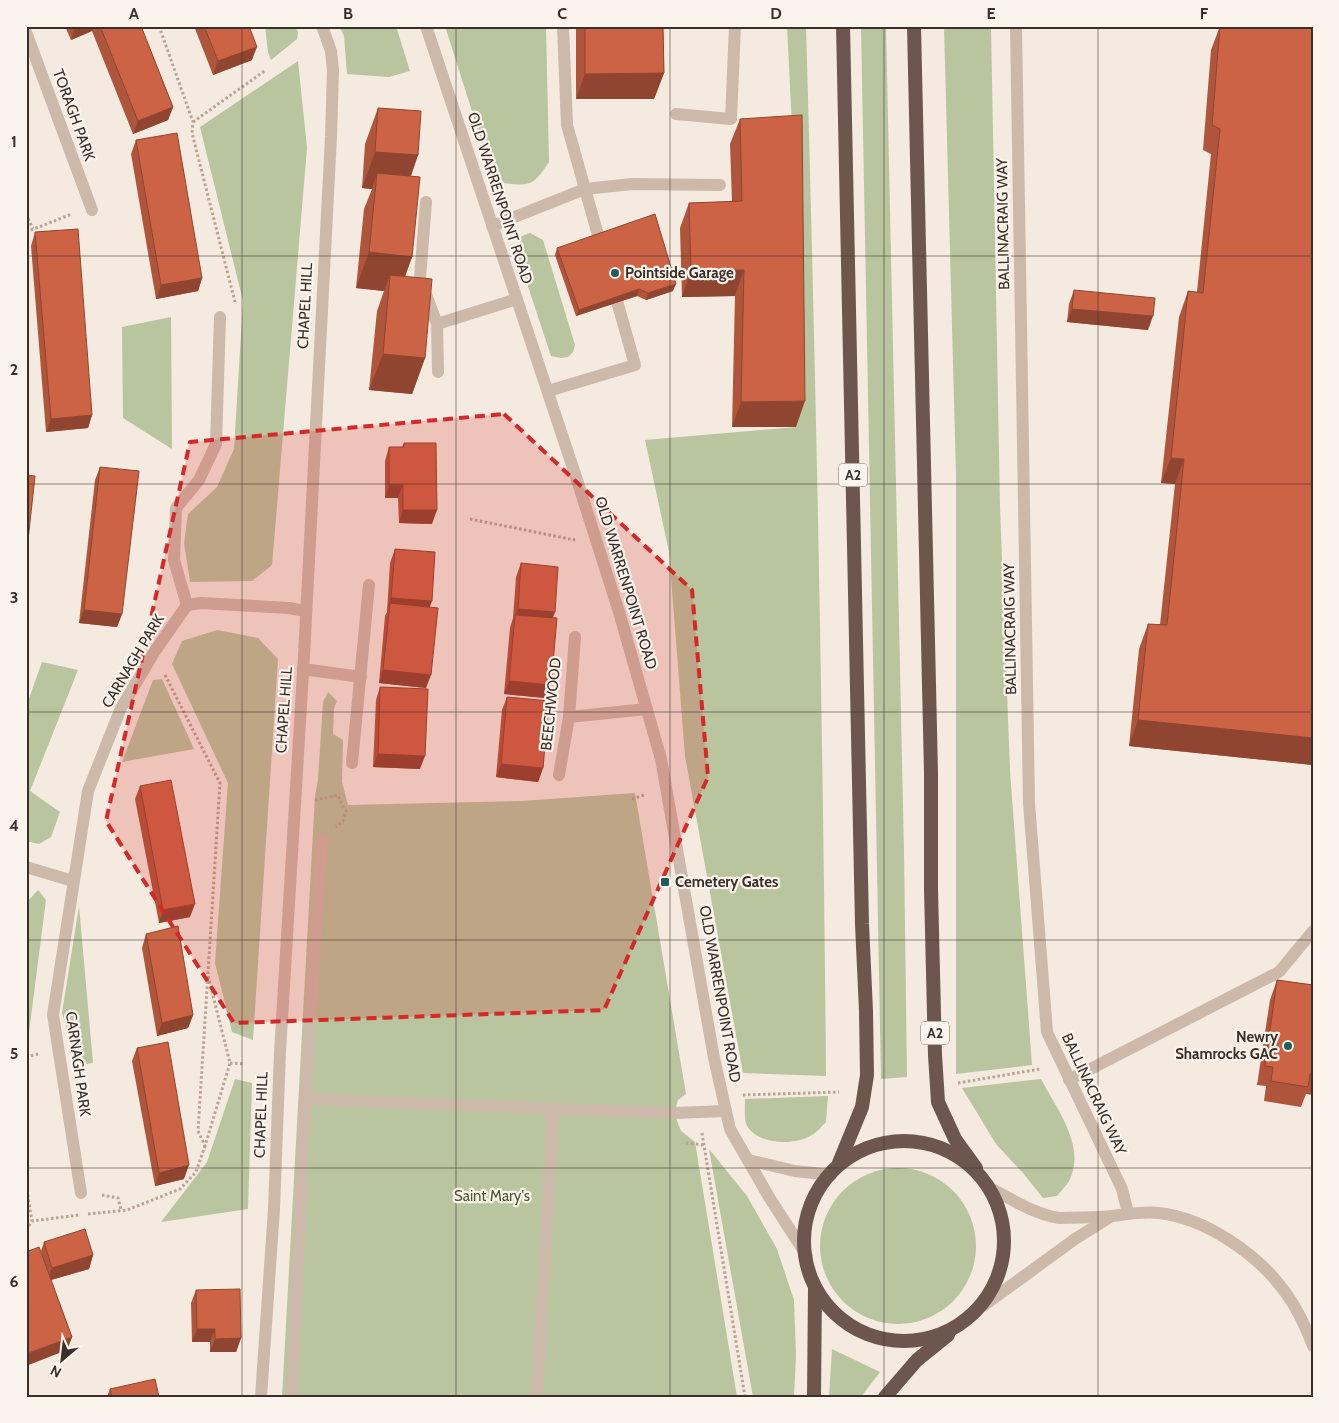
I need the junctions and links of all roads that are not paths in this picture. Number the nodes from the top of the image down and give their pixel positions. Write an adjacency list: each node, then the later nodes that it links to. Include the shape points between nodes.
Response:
1 (322, 26): 22 (street, CHAPEL HILL, via 331,51 332,79)
2 (426, 26): 14 (street, OLD WARRENPOINT ROAD)
3 (563, 26): 11 (street, via 567,126)
4 (735, 26): 9 (street, via 731,119)
5 (843, 26): 39 (highway, A2, via 867,1075 862,1106)
6 (914, 26): 40 (highway, A2, via 938,1102 955,1139)
7 (1016, 26): 34 (street, BALLINACRAIG WAY, via 1029,803 1047,1032)
8 (26, 32): 13 (street, TORAGH PARK)
9 (676, 114)
10 (720, 185): 11 (street, via 632,184)
11 (585, 189): 14 (street); 19 (street, via 635,365)
12 (426, 202): 17 (street, via 420,278)
13 (92, 210)
14 (492, 226): 15 (street, OLD WARRENPOINT ROAD)
15 (517, 299): 17 (street); 19 (street, OLD WARRENPOINT ROAD)
16 (220, 317): 21 (street, via 216,444 199,480 176,508 174,560)
17 (437, 324): 18 (street)
18 (438, 372)
19 (548, 391): 26 (street, OLD WARRENPOINT ROAD)
20 (370, 585): 25 (street)
21 (188, 605): 22 (street, via 210,603); 32 (street, CARNAGH PARK, via 155,651 121,708 88,790)
22 (305, 611): 24 (street, CHAPEL HILL)
23 (574, 637): 27 (street, BEECHWOOD)
24 (303, 669): 25 (street); 51 (street, CHAPEL HILL)
25 (360, 677): 28 (street)
26 (647, 709): 27 (street); 37 (street, OLD WARRENPOINT ROAD, via 661,759)
27 (569, 717): 29 (street, BEECHWOOD)
28 (352, 763)
29 (559, 775)
30 (322, 840): 35 (street)
31 (26, 867): 32 (street)
32 (73, 881): 43 (street, CARNAGH PARK, via 53,1015)
33 (1313, 931): 34 (street, via 1279,972)
34 (1069, 1080): 44 (street, BALLINACRAIG WAY, via 1122,1189)
35 (305, 1099): 36 (street); 52 (street)
36 (553, 1109): 37 (street); 53 (street)
37 (726, 1111): 38 (street, OLD WARRENPOINT ROAD, via 730,1129)
38 (748, 1160): 41 (street); 46 (street, OLD WARRENPOINT ROAD)
39 (839, 1163): 40 (highway, A2, via 860,1149 881,1141 904,1138 928,1140 954,1151); 41 (highway, A2)
40 (976, 1168): 42 (highway, A2)
41 (831, 1175): 46 (highway, A2, via 817,1197 808,1224)
42 (992, 1189): 45 (street, via 1052,1217); 48 (highway, A2, via 1002,1219 1003,1246)
43 (81, 1192)
44 (1128, 1213): 45 (street); 50 (street, via 1158,1213 1189,1219 1226,1238 1258,1263 1285,1291)
45 (1112, 1216): 48 (street)
46 (807, 1256): 47 (highway, A2)
47 (815, 1288): 49 (highway, A2, via 829,1312 852,1330 876,1340 902,1343 932,1337); 54 (highway, A2)
48 (983, 1306): 49 (highway, A2)
49 (958, 1326): 55 (highway, A2, via 917,1360)
50 (1313, 1346)
51 (261, 1397)
52 (292, 1397)
53 (538, 1397)
54 (814, 1397)
55 (885, 1397)

